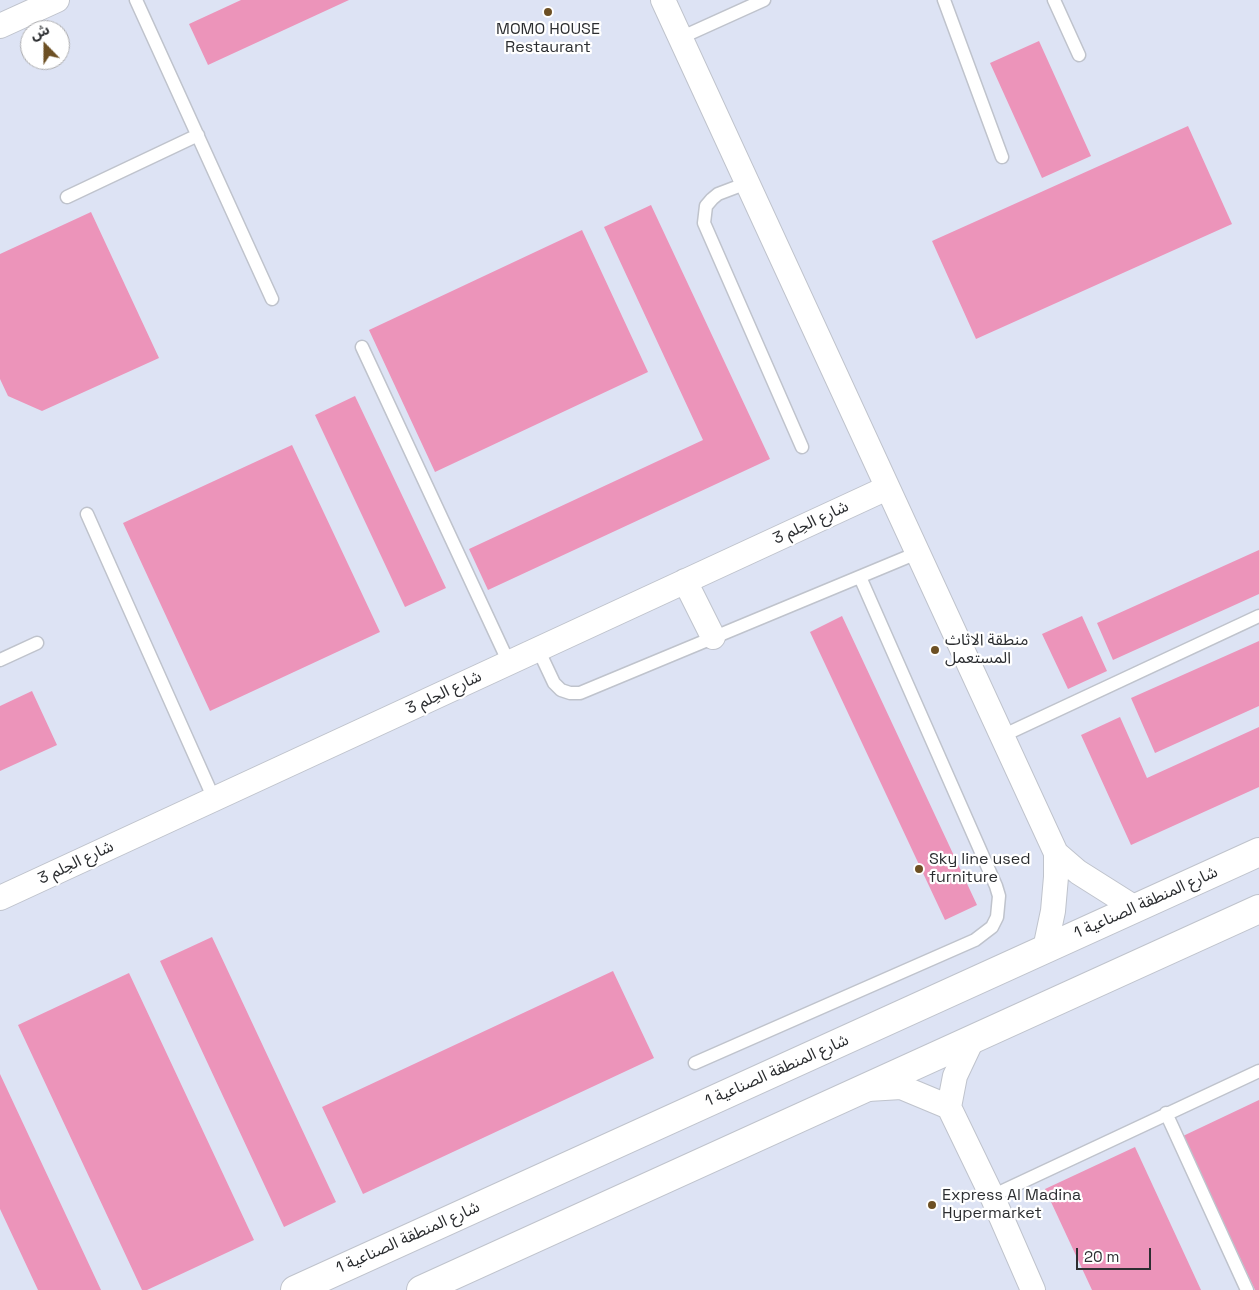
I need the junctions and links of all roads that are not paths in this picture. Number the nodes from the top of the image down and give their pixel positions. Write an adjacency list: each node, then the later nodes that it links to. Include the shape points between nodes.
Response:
1 (57, 0): 7 (street)
2 (136, 0): 10 (lane)
3 (663, 0): 8 (street)
4 (764, 0): 8 (lane)
5 (944, 0): 11 (lane)
6 (1054, 0): 9 (lane)
7 (0, 26)
8 (680, 38): 12 (street)
9 (1079, 55)
10 (198, 135): 13 (lane); 14 (lane)
11 (1002, 157)
12 (747, 183): 16 (lane, via 718,194 706,206 704,222); 17 (street)
13 (67, 197)
14 (272, 299)
15 (362, 347): 27 (lane)
16 (802, 447)
17 (887, 488): 19 (street); 21 (street, شارع الحِلم 3)
18 (87, 514): 29 (lane)
19 (917, 553): 20 (lane); 28 (street)
20 (860, 577): 23 (lane); 37 (lane, via 996,886 999,896 997,917 992,927 975,940)
21 (685, 581): 23 (street); 25 (street, شارع الحِلم 3)
22 (1259, 616): 28 (lane)
23 (713, 637): 25 (lane, via 580,693 561,690 554,683)
24 (37, 642): 26 (lane)
25 (538, 649): 27 (street, شارع الحِلم 3)
26 (0, 660)
27 (509, 663): 29 (street, شارع الحِلم 3)
28 (1002, 736): 31 (street)
29 (214, 799): 32 (street, شارع الحِلم 3)
30 (1259, 852): 33 (street, شارع المنطقة الصناعية 1)
31 (1056, 853): 33 (street, via 1078,872); 35 (street, via 1053,911)
32 (0, 898)
33 (1135, 908): 35 (street, شارع المنطقة الصناعية 1)
34 (1259, 909): 36 (street)
35 (1045, 949): 43 (street, شارع المنطقة الصناعية 1)
36 (972, 1040): 39 (street); 40 (street, via 954,1076)
37 (696, 1063)
38 (1259, 1071): 41 (lane)
39 (862, 1089): 40 (street, via 901,1087); 44 (street)
40 (949, 1107): 42 (street)
41 (1166, 1113): 42 (lane); 46 (lane)
42 (992, 1196): 45 (street)
43 (295, 1290)
44 (420, 1290)
45 (1033, 1290)
46 (1247, 1290)

